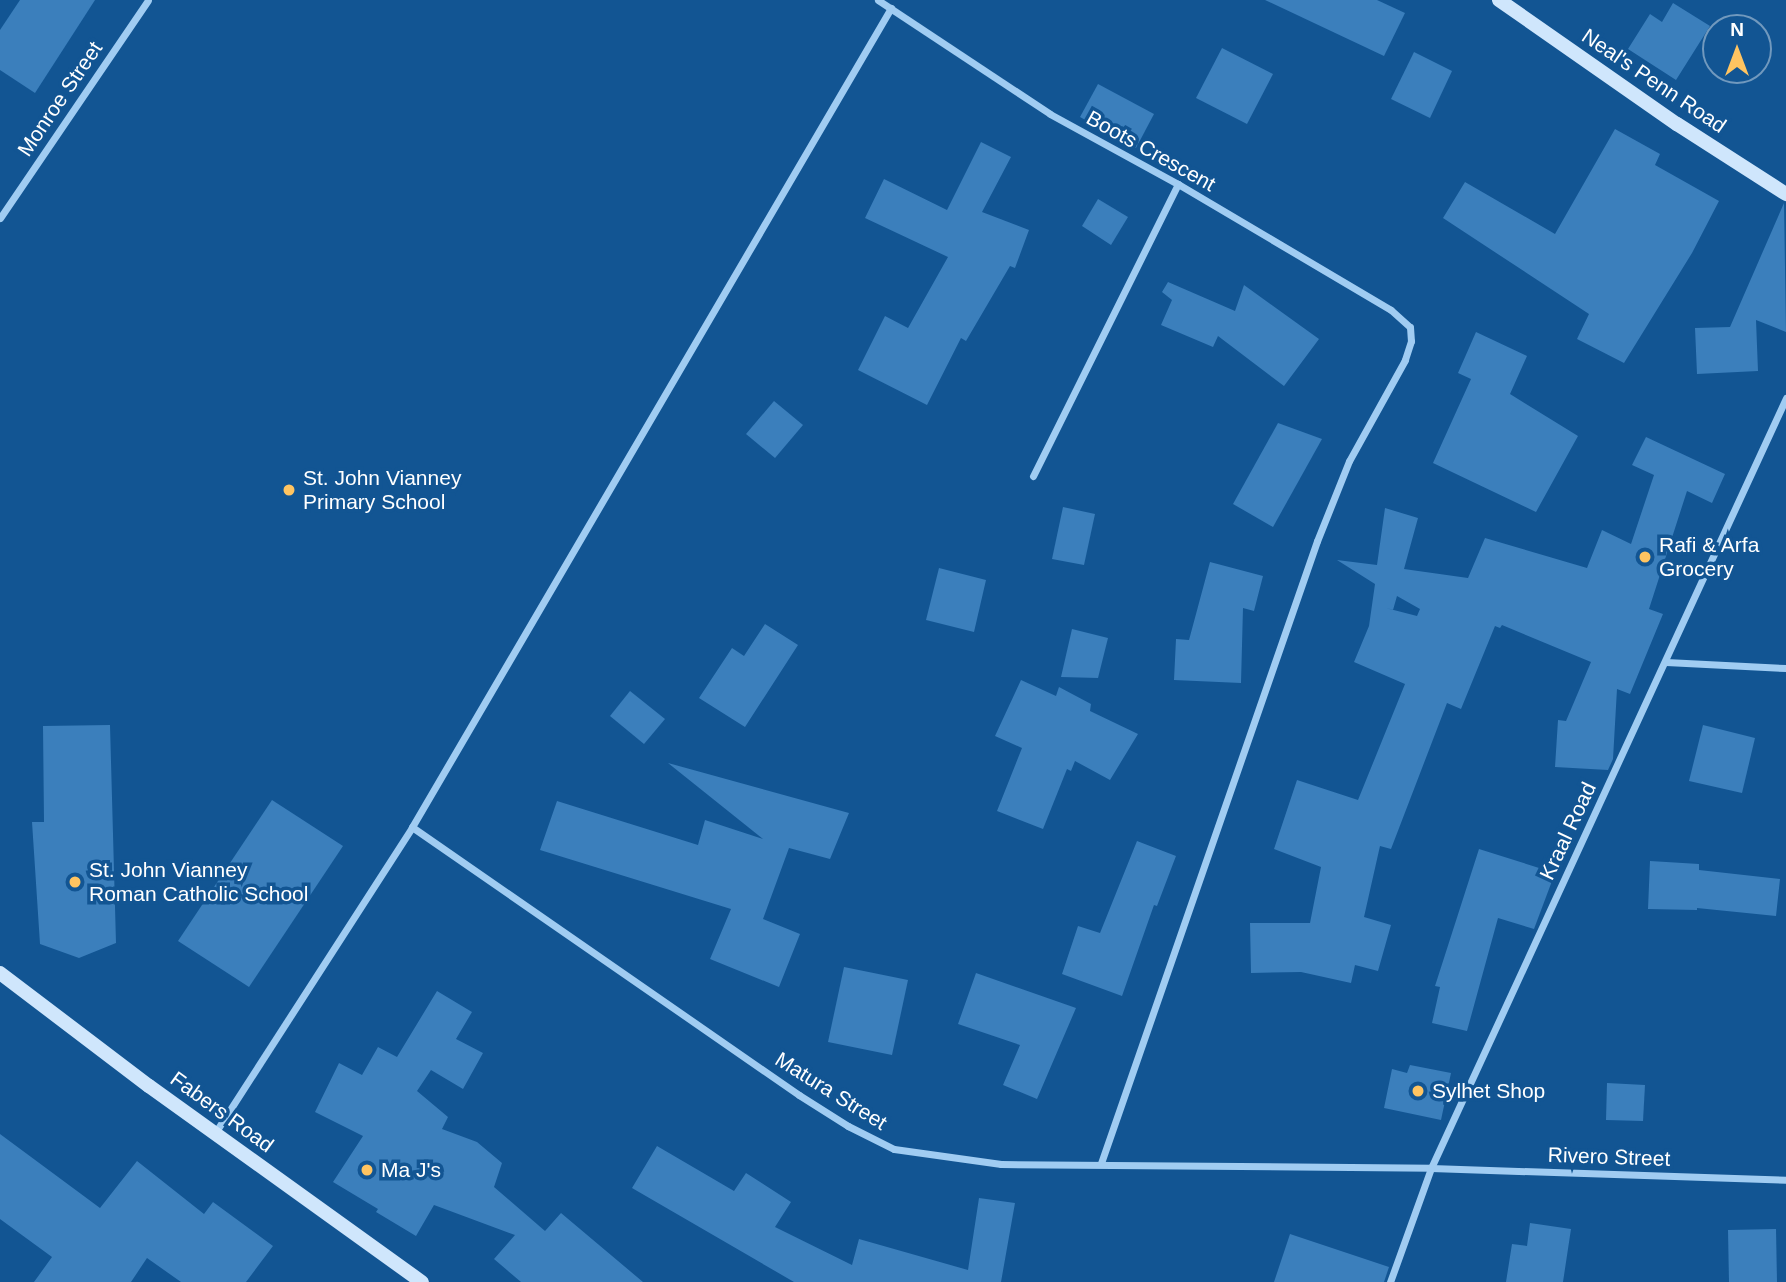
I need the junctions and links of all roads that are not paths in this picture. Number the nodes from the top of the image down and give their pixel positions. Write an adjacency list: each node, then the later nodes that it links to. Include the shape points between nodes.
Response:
1 (148, 0): 7 (street, Monroe Street)
2 (878, 0): 4 (street, Boots Crescent)
3 (1499, 0): 6 (main road, Neal's Penn Road)
4 (891, 8): 5 (street, Boots Crescent, via 1050,114); 12 (street)
5 (1178, 184): 9 (street); 15 (street, Boots Crescent, via 1391,310 1410,327 1411,341 1349,461 1317,541)
6 (1786, 194)
7 (0, 218)
8 (1786, 398): 10 (street, Kraal Road)
9 (1033, 476)
10 (1666, 662): 11 (street); 16 (street, Kraal Road)
11 (1786, 668)
12 (412, 827): 14 (street); 15 (street, Matura Street, via 799,1095 894,1149 1001,1164)
13 (0, 973): 14 (main road, Fabers Road)
14 (215, 1133): 18 (main road, Fabers Road)
15 (1101, 1163): 16 (street, Matura Street)
16 (1431, 1168): 17 (street, Rivero Street); 19 (street, Kraal Road)
17 (1786, 1180)
18 (422, 1282)
19 (1390, 1282)

